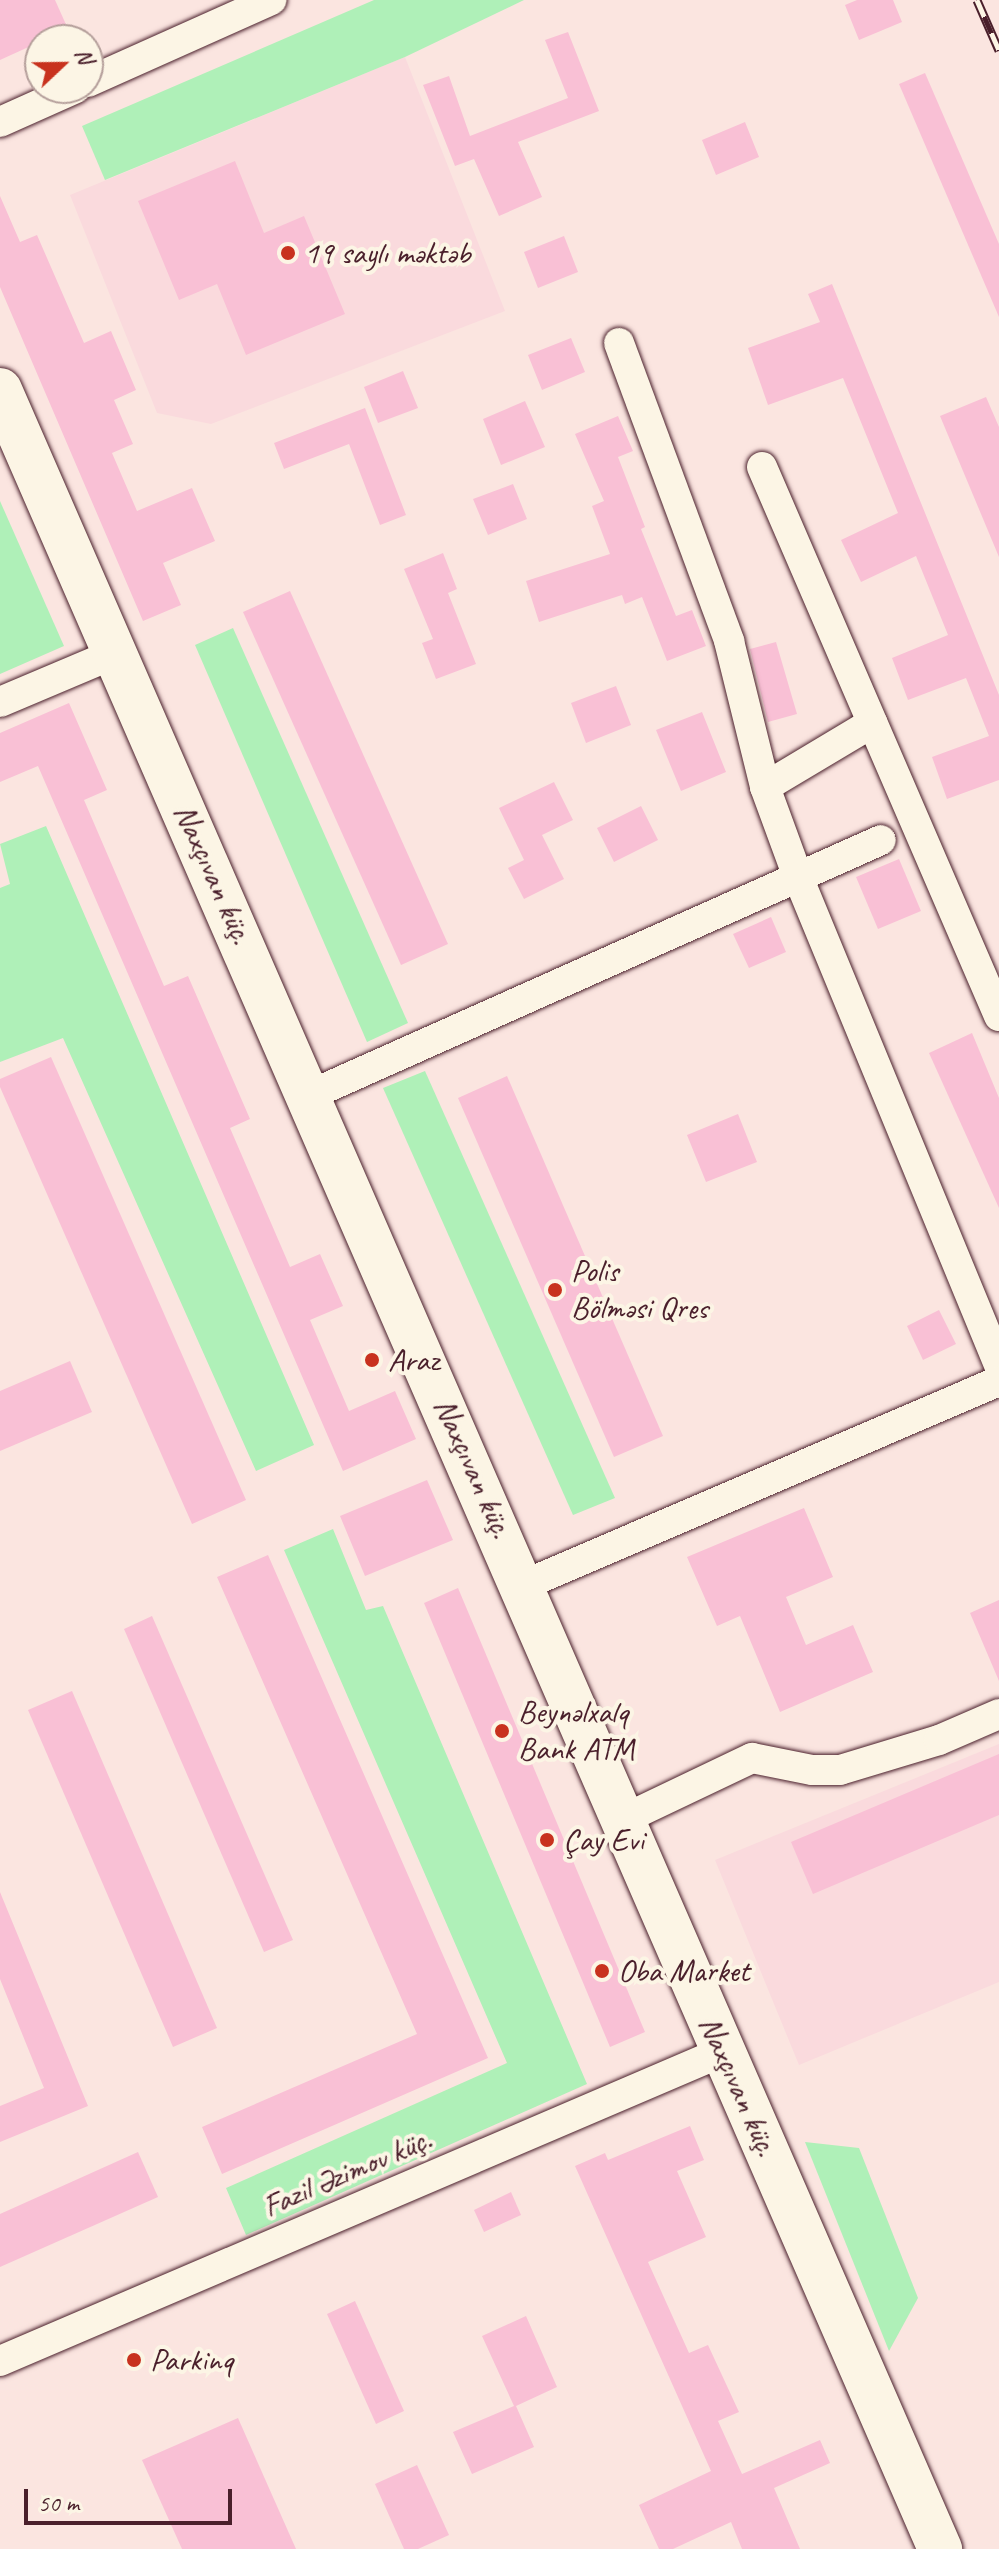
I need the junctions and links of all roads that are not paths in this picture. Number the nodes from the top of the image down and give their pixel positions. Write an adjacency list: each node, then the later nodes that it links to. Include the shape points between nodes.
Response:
1 (271, 0): 2 (street)
2 (104, 75)
3 (40, 104): 4 (street)
4 (0, 122)
5 (619, 343): 11 (street, via 729,641)
6 (0, 390): 8 (street, Naxçıvan küç.)
7 (762, 467): 10 (street)
8 (116, 653): 9 (street); 15 (street, Naxçıvan küç.)
9 (0, 702)
10 (872, 723): 11 (street); 14 (street)
11 (765, 787): 13 (street)
12 (881, 840): 13 (street)
13 (798, 877): 15 (street); 16 (street)
14 (999, 1016)
15 (310, 1095): 18 (street, Naxçıvan küç.)
16 (999, 1365)
17 (999, 1381): 18 (street)
18 (524, 1585): 20 (street, Naxçıvan küç.)
19 (999, 1714): 20 (street, via 939,1740 840,1770 752,1758)
20 (624, 1819): 21 (street, Naxçıvan küç.)
21 (722, 2052): 22 (street, Fazil Əzimov küç.); 23 (street, Naxçıvan küç.)
22 (0, 2361)
23 (940, 2549)

